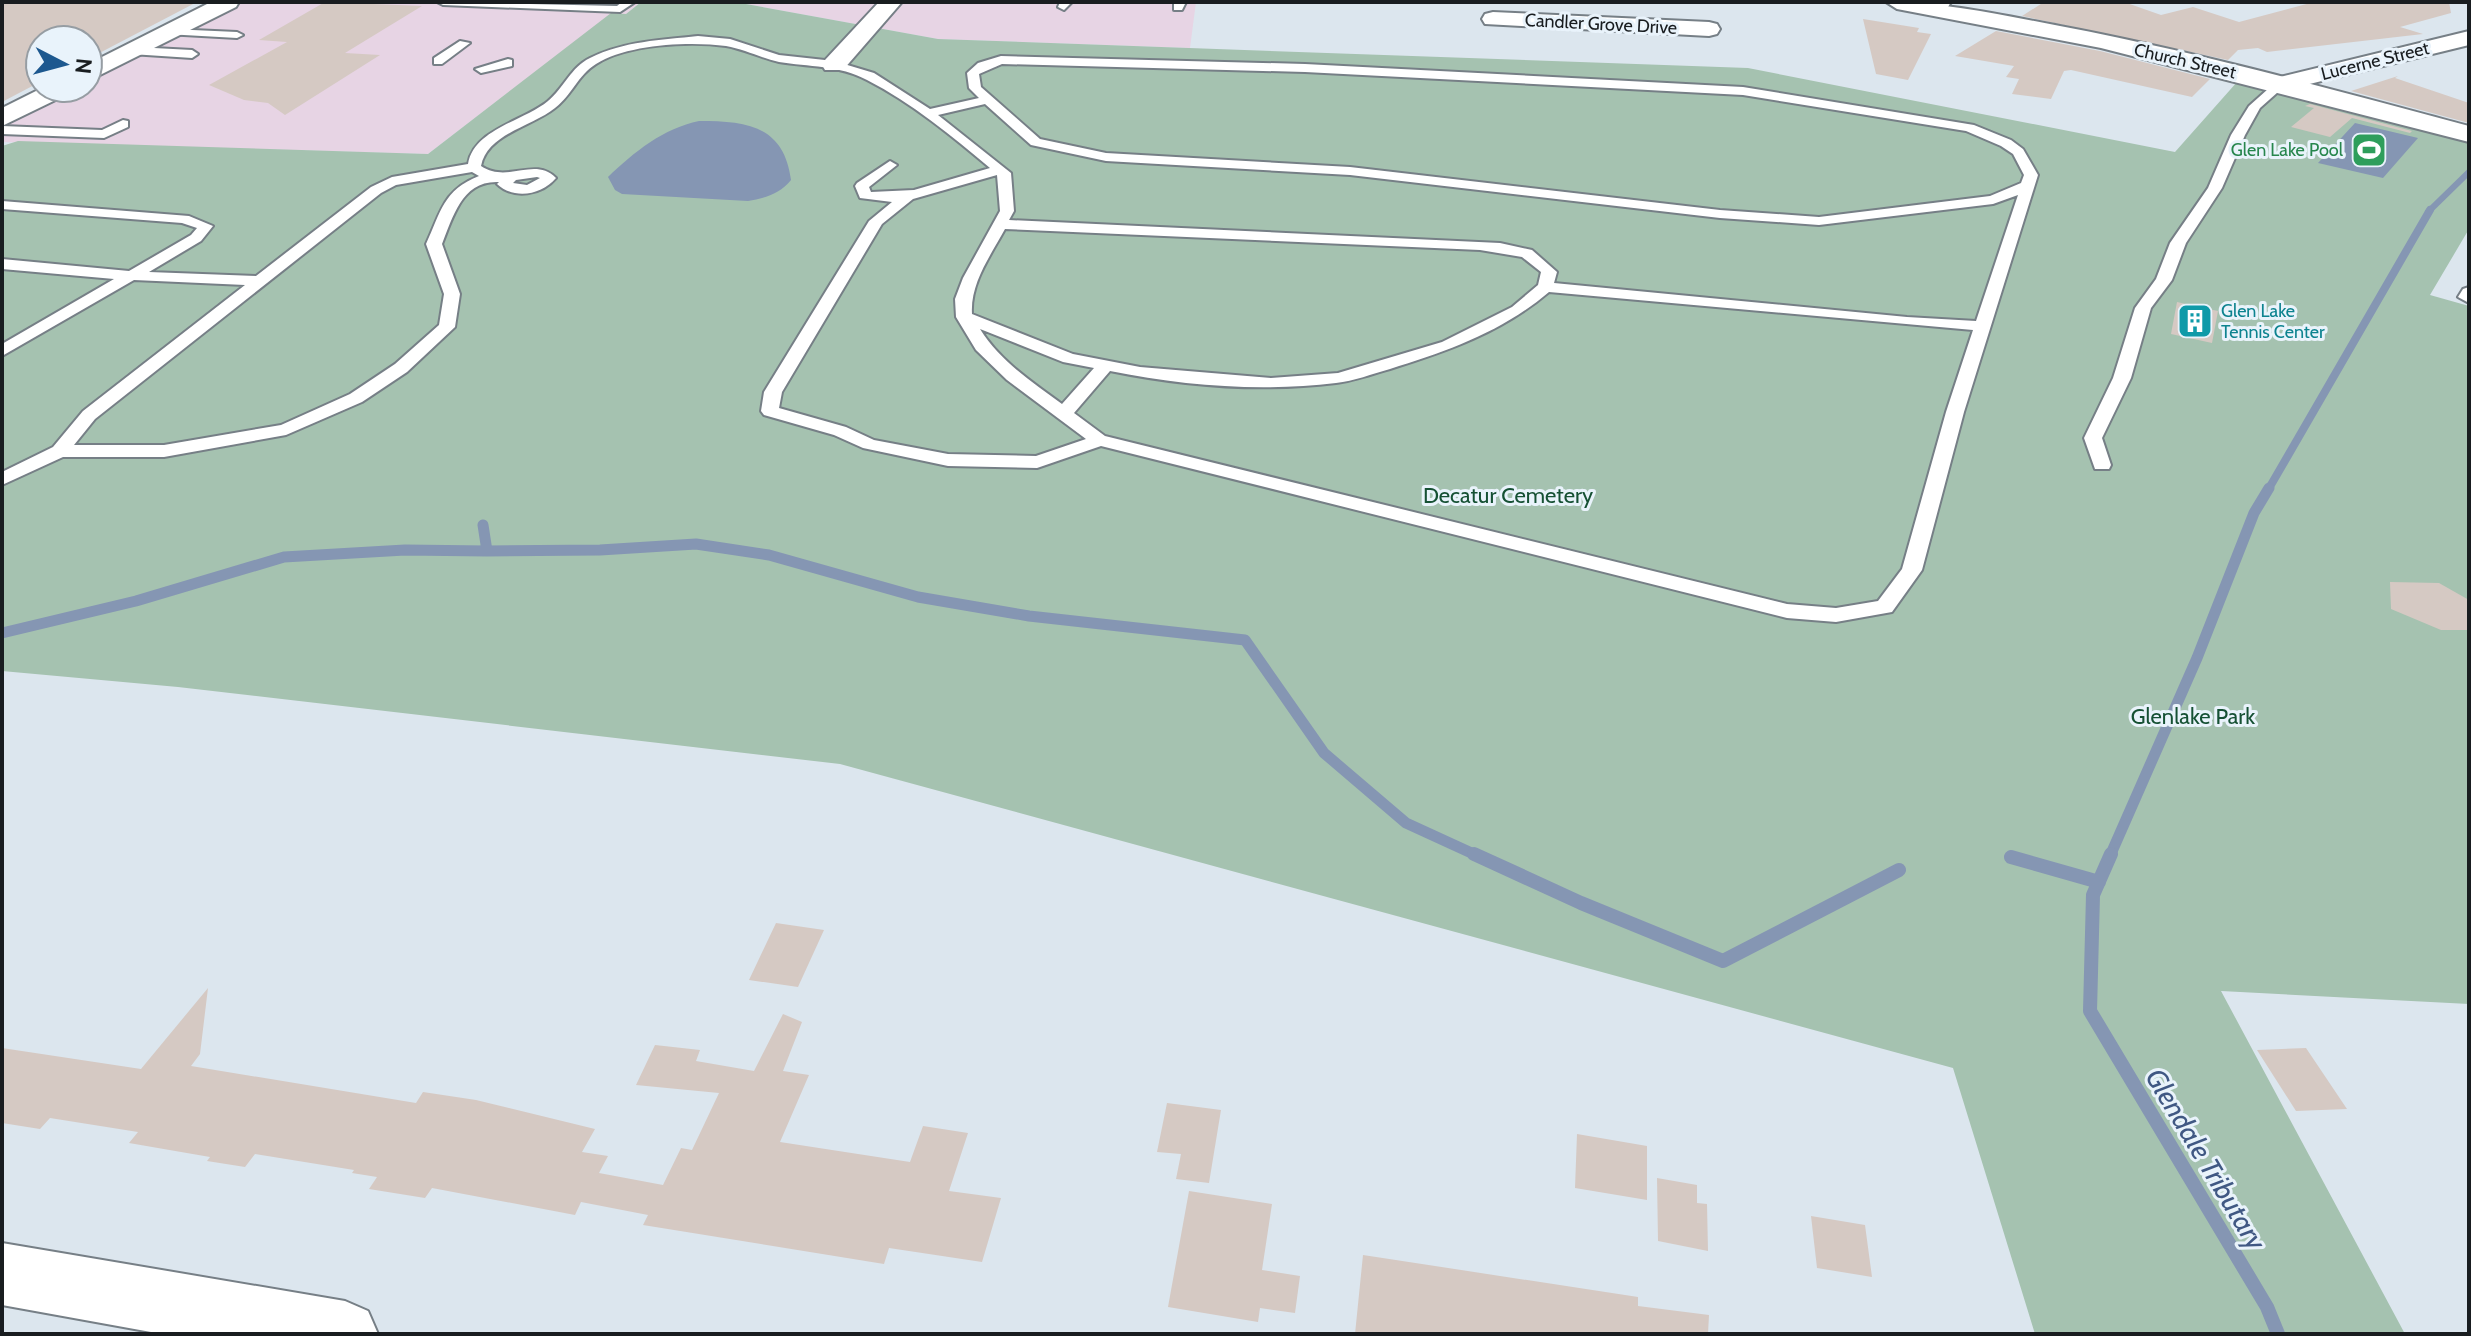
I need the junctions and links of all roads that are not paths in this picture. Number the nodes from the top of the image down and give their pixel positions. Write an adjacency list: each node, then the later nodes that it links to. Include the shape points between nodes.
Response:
1 (228, 2): 15 (street)
2 (443, 2): 3 (lane)
3 (466, 2): 9 (lane)
4 (629, 2): 9 (lane, via 620,9)
5 (891, 2): 23 (street)
6 (1642, 2): 13 (street)
7 (1897, 2): 8 (street, Church Street)
8 (1932, 4): 26 (street, Church Street)
9 (592, 8): 12 (lane)
10 (1543, 12): 11 (street, Candler Grove Drive); 13 (street, Candler Grove Drive)
11 (1493, 19)
12 (562, 23)
13 (1638, 26): 14 (street, Candler Grove Drive)
14 (1709, 29)
15 (170, 32): 16 (lane); 19 (street)
16 (237, 35)
17 (2469, 38): 26 (street, Lucerne Street)
18 (464, 43): 21 (lane)
19 (135, 51): 20 (lane); 24 (street)
20 (192, 54)
21 (438, 61)
22 (508, 63): 25 (lane)
23 (834, 65): 29 (lane, via 870,76); 36 (lane, via 778,58 730,43 637,45 592,61 549,107 493,138 476,156)
24 (104, 66)
25 (481, 69)
26 (2281, 84): 33 (street, Church Street); 52 (lane, via 2255,106 2215,188 2178,243 2164,280 2143,308 2122,378 2093,438)
27 (988, 100): 29 (lane); 37 (lane, via 1036,142 1106,157 1350,171 1720,214 1819,221 1993,200); 37 (lane, via 975,88 973,73 1001,60 1041,58 1743,91 1969,128 2018,152 2031,175)
28 (30, 104): 30 (street)
29 (930, 113): 35 (lane)
30 (2, 118)
31 (123, 124): 32 (lane, via 104,134)
32 (2, 130)
33 (2469, 134)
34 (890, 165): 38 (lane, via 862,186 865,195)
35 (1000, 170): 38 (lane); 40 (lane, via 1007,211)
36 (490, 174): 43 (lane, via 392,181); 51 (lane, via 464,187 454,199 434,244 452,294 447,327 401,368 356,398 286,430 164,451)
37 (2029, 185): 46 (lane)
38 (909, 195): 50 (lane, via 876,221 773,392 770,411 869,444 948,460 1037,462)
39 (2, 205): 42 (lane, via 184,219 206,226 196,238)
40 (1001, 224): 44 (lane, via 1519,249 1539,258 1549,272); 45 (lane, via 971,278 963,299)
41 (2, 264): 42 (lane)
42 (132, 276): 43 (lane); 47 (lane)
43 (256, 281): 51 (lane, via 89,415)
44 (1545, 287): 46 (lane); 48 (lane, via 1475,335 1339,378 1271,383 1198,379)
45 (964, 317): 48 (lane, via 1069,358); 49 (lane, via 982,346)
46 (1981, 326): 50 (lane, via 1912,570 1885,607 1836,615 1787,611)
47 (2, 351)
48 (1106, 365): 49 (lane)
49 (1063, 414): 50 (lane)
50 (1099, 440)
51 (60, 451): 53 (lane)
52 (2102, 465)
53 (2, 479)
54 (2, 1274): 55 (street)
55 (345, 1334)

